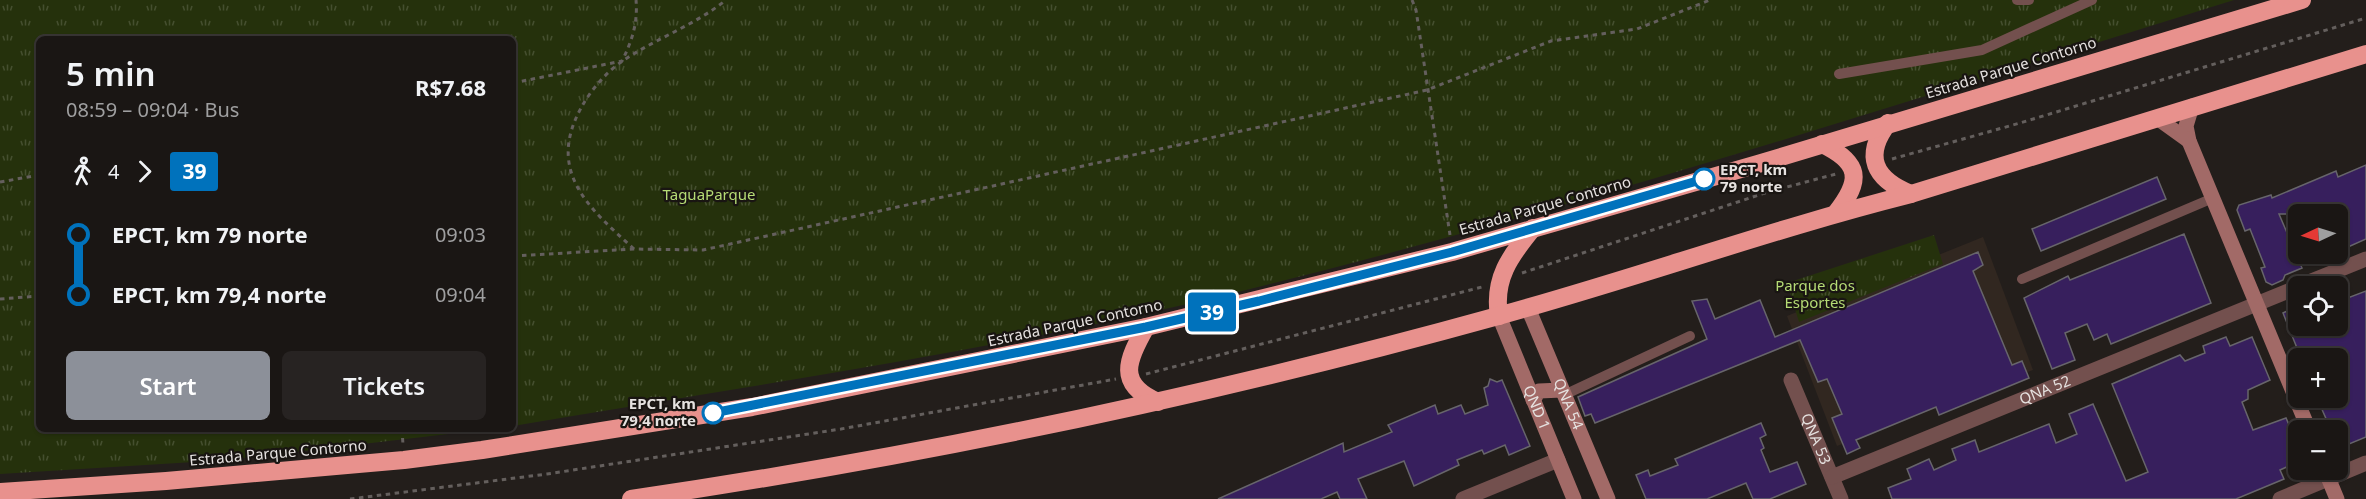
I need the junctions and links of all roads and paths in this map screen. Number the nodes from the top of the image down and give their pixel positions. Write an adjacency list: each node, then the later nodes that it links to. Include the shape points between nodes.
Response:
1 (636, 0): 11 (path, via 636,24)
2 (726, 0): 11 (path)
3 (1412, 0): 14 (path)
4 (1710, 0): 14 (path, via 1637,29 1551,41)
5 (2017, 0): 6 (lane)
6 (2030, 0)
7 (2092, 0): 12 (lane, via 1982,50)
8 (2296, 1): 17 (highway, Estrada Parque Contorno)
9 (2366, 18): 20 (path)
10 (2366, 54): 15 (highway)
11 (622, 61): 13 (path); 28 (path, via 588,95 575,119 567,160 584,200)
12 (1839, 74)
13 (516, 82)
14 (1427, 90): 28 (path, via 703,250); 29 (path)
15 (2192, 106): 16 (highway); 18 (main road, via 2186,126)
16 (2157, 118): 18 (main road); 24 (highway)
17 (1888, 123): 19 (highway, Estrada Parque Contorno); 20 (highway, via 1875,142)
18 (2189, 141): 25 (main road)
19 (1822, 144): 21 (highway, via 1845,158); 27 (highway, Estrada Parque Contorno)
20 (1876, 163): 24 (highway, via 1890,184)
21 (1852, 169): 26 (highway, via 1853,190); 34 (path, via 1768,192)
22 (36, 176): 23 (path)
23 (0, 182)
24 (1911, 194): 26 (highway)
25 (2213, 198): 33 (lane); 38 (main road)
26 (1836, 213): 39 (highway)
27 (1533, 228): 29 (highway, Estrada Parque Contorno); 34 (highway, via 1511,255)
28 (634, 249): 30 (path)
29 (1452, 252): 41 (highway, Estrada Parque Contorno)
30 (516, 256)
31 (2366, 259): 32 (street, QNA 52)
32 (2325, 276)
33 (2022, 279)
34 (1499, 281): 40 (highway); 43 (path)
35 (2288, 292): 38 (street, QNA 52)
36 (36, 296): 37 (path)
37 (0, 299)
38 (2258, 304): 48 (main road); 52 (street, QNA 52)
39 (1528, 308): 40 (highway); 45 (main road, QNA 54)
40 (1498, 316): 46 (main road, QND 1); 47 (highway)
41 (1146, 327): 43 (highway, via 1130,359); 55 (highway, Estrada Parque Contorno, via 752,407 482,450)
42 (1690, 336): 45 (lane)
43 (1130, 376): 47 (highway, via 1138,393); 58 (path, via 829,431)
44 (1791, 380): 52 (street, QNA 53)
45 (1563, 392): 46 (main road, via 1539,391); 62 (main road, QNA 54)
46 (1533, 400): 49 (main road, QND 1)
47 (1158, 402): 59 (highway, via 870,461)
48 (2305, 420)
49 (1558, 460): 60 (street); 61 (main road, QND 1)
50 (2366, 464): 51 (street)
51 (2348, 469)
52 (1832, 477): 63 (street, QNA 53)
53 (2316, 480): 64 (street)
54 (2329, 480): 65 (main road)
55 (104, 486): 56 (highway, Estrada Parque Contorno); 57 (highway)
56 (0, 492)
57 (117, 499)
58 (350, 499)
59 (631, 499)
60 (1463, 499)
61 (1574, 499)
62 (1608, 499)
63 (1841, 499)
64 (2280, 499)
65 (2337, 499)

